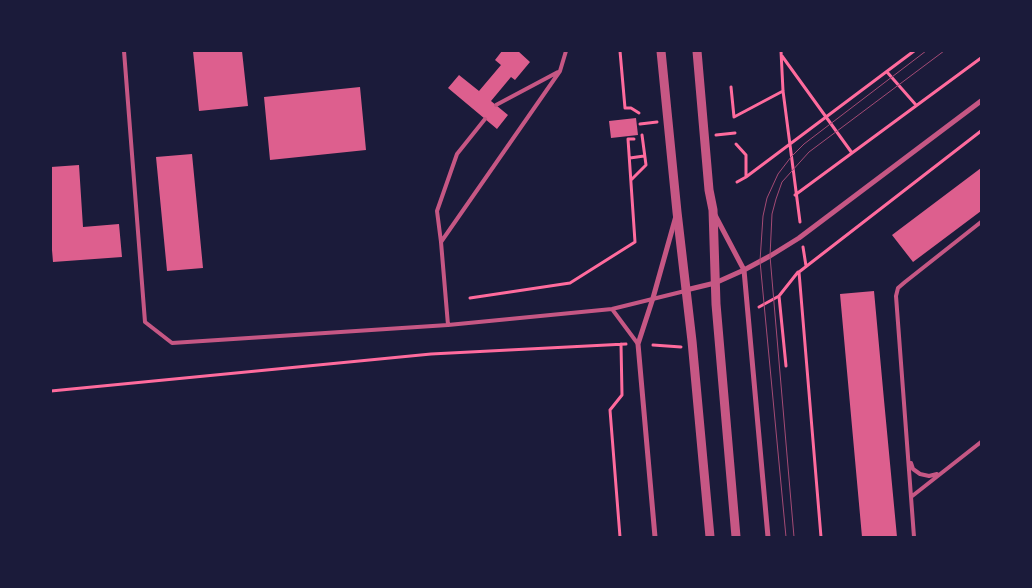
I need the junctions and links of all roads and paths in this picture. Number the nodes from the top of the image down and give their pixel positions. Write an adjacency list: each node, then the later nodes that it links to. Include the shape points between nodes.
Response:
1 (124, 51): 49 (lane, via 145,322 172,343)
2 (566, 51): 9 (lane)
3 (620, 51): 16 (path, via 625,108)
4 (661, 51): 34 (street)
5 (697, 51): 22 (street)
6 (914, 51): 10 (path)
7 (782, 53): 12 (path); 17 (path)
8 (981, 58): 15 (path)
9 (560, 70): 14 (lane); 37 (lane)
10 (887, 72): 15 (path); 17 (path)
11 (731, 87): 12 (path, via 734,117)
12 (783, 91): 25 (path)
13 (981, 101): 40 (street, via 802,236)
14 (496, 105)
15 (916, 106): 26 (path)
16 (639, 113)
17 (826, 117): 25 (path); 26 (path)
18 (485, 119): 37 (lane, via 457,154 437,211)
19 (981, 131): 39 (path)
20 (735, 133): 22 (path)
21 (642, 135): 27 (path)
22 (705, 137): 33 (street)
23 (634, 139): 28 (path, via 628,139)
24 (736, 144): 29 (path, via 746,154)
25 (789, 145): 29 (path); 32 (path)
26 (852, 153): 32 (path)
27 (644, 156): 28 (path); 30 (path, via 646,165)
28 (630, 158): 30 (path)
29 (746, 177): 31 (path)
30 (631, 181): 45 (path, via 635,242 570,283)
31 (737, 182)
32 (796, 195): 35 (path)
33 (713, 210): 40 (street); 42 (street)
34 (677, 212): 43 (street); 46 (street)
35 (800, 222)
36 (981, 222): 58 (lane, via 898,288 896,306)
37 (441, 242): 49 (lane)
38 (803, 245): 39 (path)
39 (806, 266): 41 (path)
40 (744, 270): 42 (street); 65 (street)
41 (799, 272): 44 (path); 66 (path)
42 (716, 283): 43 (street); 64 (street, via 717,328)
43 (686, 290): 46 (lane); 63 (street)
44 (779, 296): 47 (path); 55 (path)
45 (470, 298)
46 (653, 298): 48 (lane); 52 (street)
47 (756, 308)
48 (612, 309): 49 (lane); 52 (lane)
49 (448, 325)
50 (621, 344): 51 (path); 56 (path, via 431,354); 61 (path, via 622,396 610,410)
51 (627, 344)
52 (638, 344): 62 (street)
53 (653, 345): 54 (path)
54 (682, 347)
55 (786, 366)
56 (51, 391)
57 (981, 442): 59 (lane)
58 (909, 456): 59 (lane, via 913,469 920,474); 60 (lane)
59 (940, 473): 60 (lane)
60 (911, 496): 67 (lane)
61 (620, 537)
62 (655, 537)
63 (710, 537)
64 (736, 537)
65 (768, 537)
66 (821, 537)
67 (914, 537)

